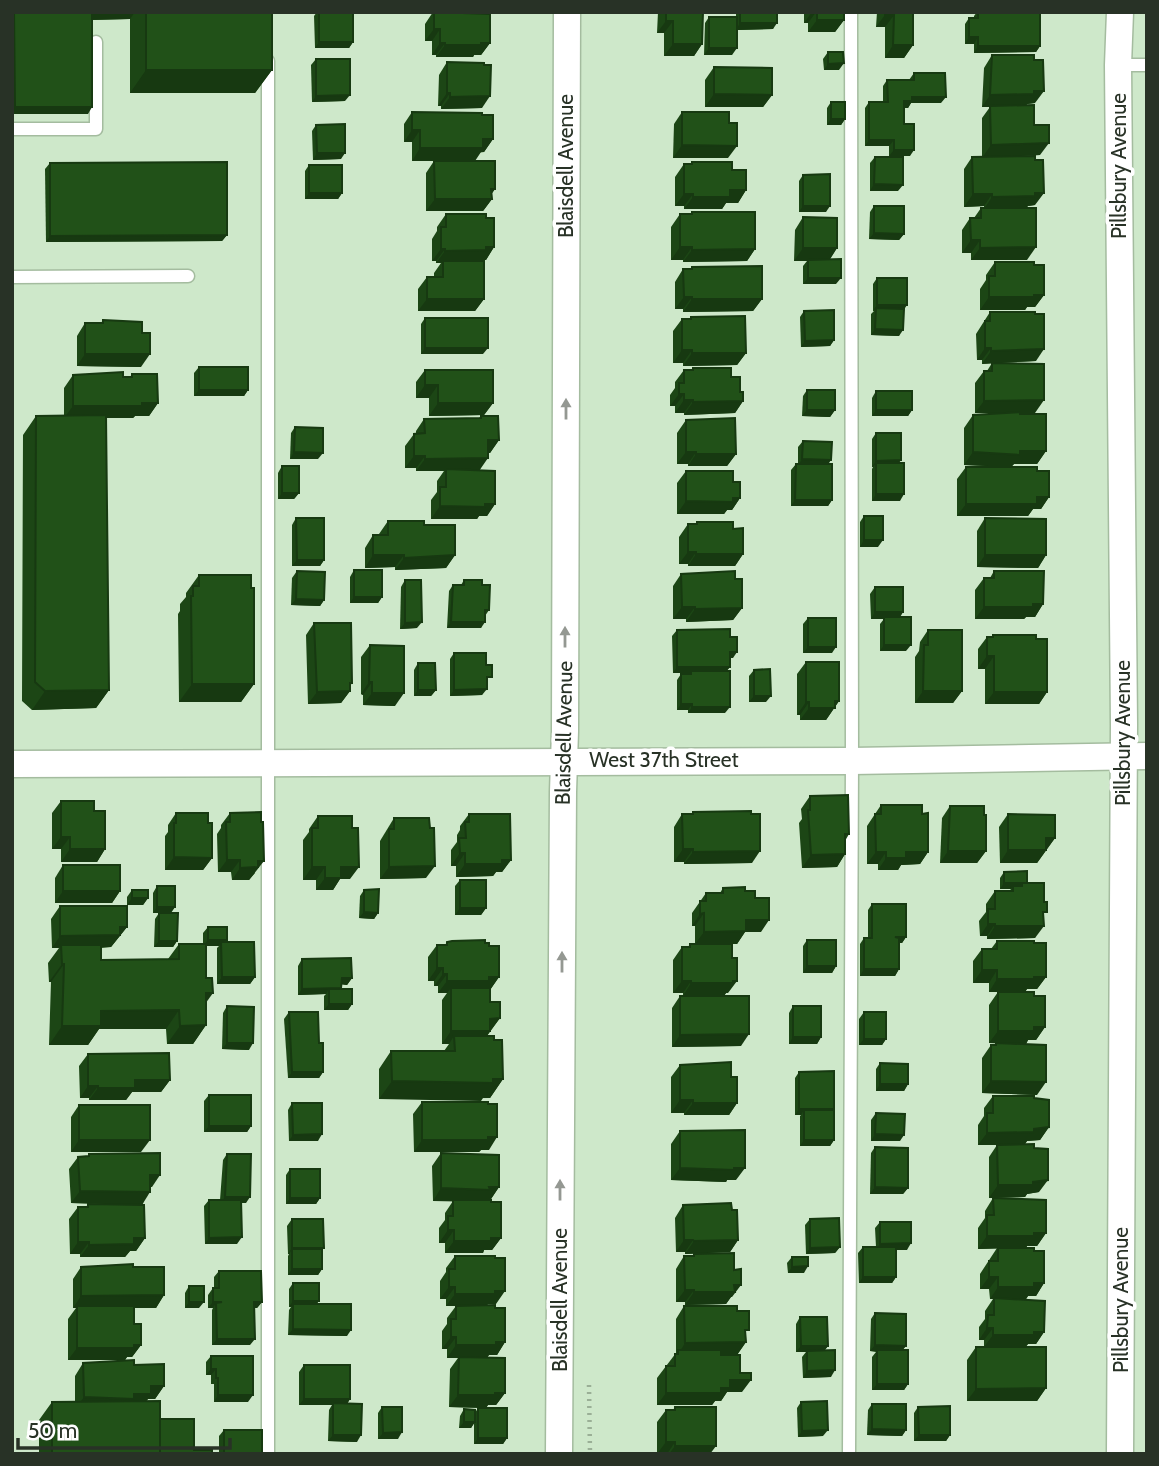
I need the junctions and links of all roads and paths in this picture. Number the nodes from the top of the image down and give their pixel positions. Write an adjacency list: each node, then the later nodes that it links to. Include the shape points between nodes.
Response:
1 (567, 12): 12 (street, Blaisdell Avenue, one-way to 1)
2 (851, 12): 13 (lane)
3 (1120, 12): 6 (street, Pillsbury Avenue)
4 (96, 42): 8 (lane, via 96,129)
5 (268, 54): 14 (lane)
6 (1118, 65): 7 (lane); 11 (street, Pillsbury Avenue)
7 (1147, 65)
8 (12, 129)
9 (188, 276): 10 (lane)
10 (12, 277)
11 (1135, 757): 13 (street, West 37th Street); 19 (street, Pillsbury Avenue)
12 (564, 761): 13 (street, West 37th Street); 14 (street, West 37th Street); 17 (street, Blaisdell Avenue, one-way to 12)
13 (852, 761): 18 (lane)
14 (267, 762): 15 (street, West 37th Street); 16 (lane)
15 (12, 764)
16 (268, 1454)
17 (559, 1454)
18 (849, 1454)
19 (1121, 1454)

